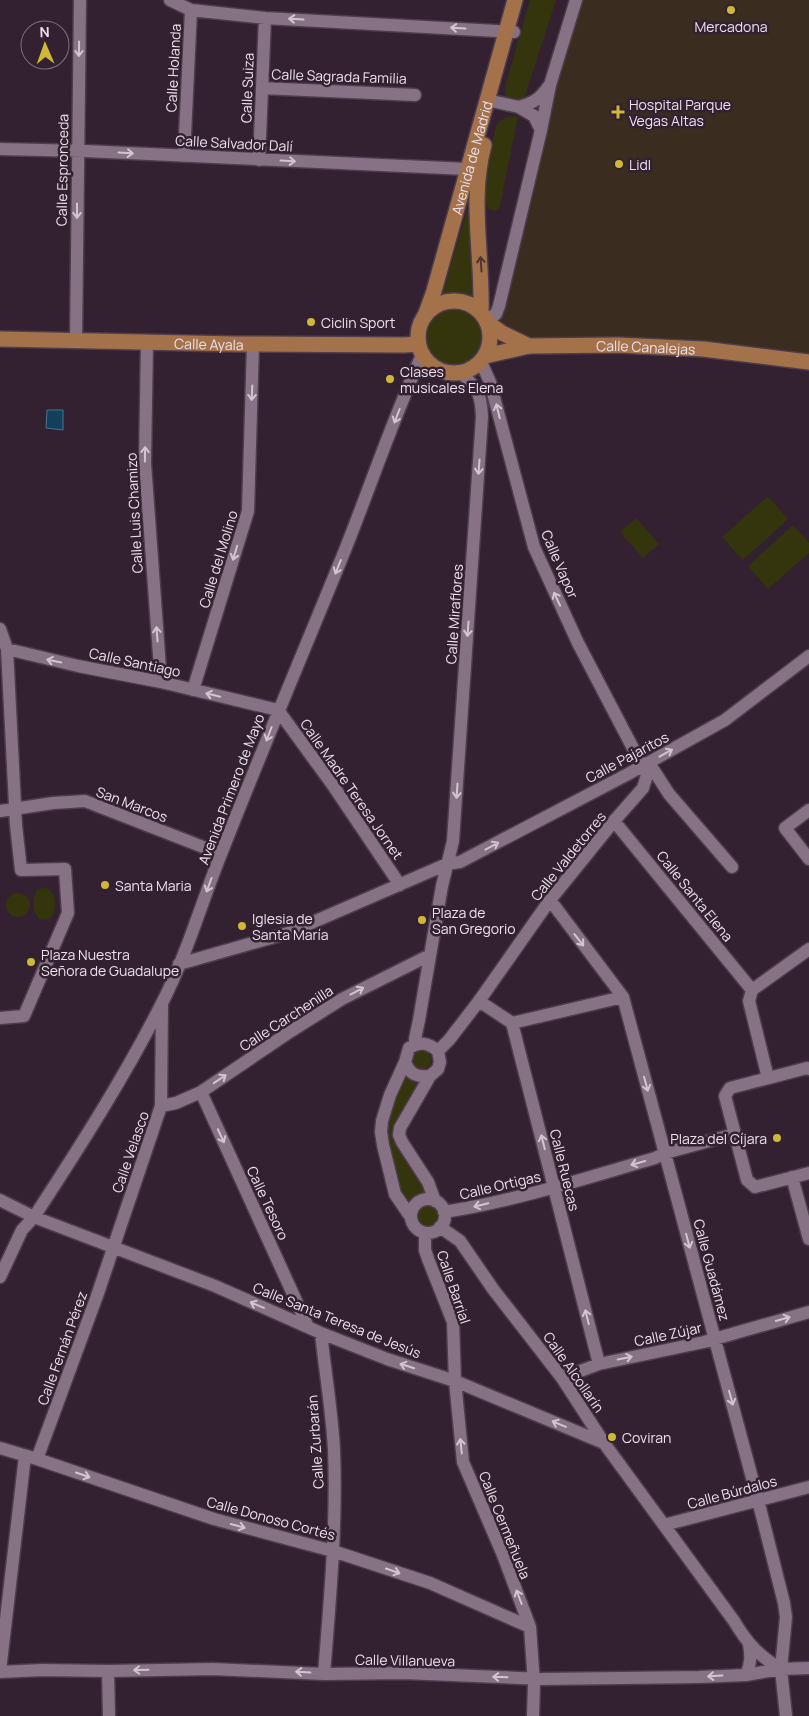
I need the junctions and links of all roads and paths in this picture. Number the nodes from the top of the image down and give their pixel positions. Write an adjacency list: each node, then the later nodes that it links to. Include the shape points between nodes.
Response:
1 (80, 0): 16 (street, Calle Espronceda, one-way to 16)
2 (170, 0): 6 (street)
3 (515, 0): 8 (main road, Avenida de Madrid)
4 (523, 0): 8 (main road, Avenida de Madrid)
5 (576, 0): 9 (street)
6 (190, 10): 7 (street); 17 (street, Calle Holanda)
7 (265, 18): 8 (street, one-way to 7); 10 (street, Calle Suiza)
8 (510, 32): 12 (main road, Avenida de Madrid)
9 (550, 85): 13 (street, via 535,102); 14 (street)
10 (262, 88): 11 (street, Calle Sagrada Familia); 18 (street, Calle Suiza)
11 (415, 94)
12 (491, 101): 13 (street); 19 (main road, Avenida de Madrid); 22 (main road, Avenida de Madrid, one-way to 12, via 477,179)
13 (519, 107): 14 (street, via 534,116)
14 (541, 130): 20 (street)
15 (0, 149): 16 (street, Calle Salvador Dalí)
16 (77, 151): 17 (street, Calle Salvador Dalí, one-way to 17); 25 (street, Calle Espronceda, one-way to 25)
17 (184, 156): 18 (street, Calle Salvador Dalí)
18 (259, 160): 19 (street, Calle Salvador Dalí, one-way to 19)
19 (467, 169): 21 (main road, Avenida de Madrid)
20 (499, 306): 22 (street, via 496,314); 23 (street)
21 (425, 316): 22 (main road, via 432,308 452,301 473,306); 30 (main road, via 418,330)
22 (485, 318): 23 (main road); 31 (main road, via 490,338)
23 (508, 336): 28 (main road)
24 (0, 340): 25 (main road, Calle Ayala)
25 (76, 341): 26 (main road, Calle Ayala)
26 (147, 342): 27 (main road, Calle Ayala); 40 (street, Calle Luis Chamizo, one-way to 26, via 145,463)
27 (253, 344): 30 (main road, Calle Ayala); 41 (street, Calle del Molino, one-way to 41, via 248,511)
28 (530, 346): 29 (main road, Calle Canalejas); 32 (main road, Calle Canalejas, via 688,348)
29 (502, 352): 31 (main road, Calle Canalejas); 34 (street, via 492,367)
30 (415, 353): 33 (main road, via 441,371); 42 (street, Avenida Primero de Mayo, one-way to 42, via 342,557)
31 (483, 359): 33 (main road); 34 (street, Calle Vapor)
32 (809, 362)
33 (461, 373): 36 (street, Calle Miraflores, via 476,388 481,404)
34 (490, 382): 35 (street, Calle Vapor, one-way to 34)
35 (502, 430): 36 (street); 43 (street, Calle Vapor, one-way to 35, via 578,643 534,547)
36 (481, 433): 52 (street, Calle Miraflores, one-way to 52, via 453,842)
37 (0, 629): 38 (street)
38 (7, 649): 40 (street, Calle Santiago, one-way to 38); 46 (street)
39 (809, 656): 43 (street, Calle Pajaritos, one-way to 39, via 725,720)
40 (161, 682): 41 (street, Calle Santiago)
41 (194, 690): 42 (street, Calle Santiago, one-way to 41)
42 (278, 710): 50 (street, Avenida Primero de Mayo, one-way to 50); 55 (street, Calle Madre Teresa Jornet)
43 (646, 764): 44 (street, Calle Pajaritos); 45 (street, Calle Valdetorres, via 645,784); 53 (street, Calle Vapor)
44 (628, 774): 45 (street, via 636,784); 52 (street, Calle Pajaritos, one-way to 44, via 460,862)
45 (633, 800): 49 (street, Calle Valdetorres)
46 (15, 809): 48 (street, San Marcos); 50 (street, San Marcos, via 84,801); 67 (street, via 21,870 65,869 68,913 24,1016)
47 (809, 810): 51 (street, via 785,828)
48 (0, 811)
49 (614, 821): 57 (street, Calle Valdetorres); 63 (street, Calle Santa Elena)
50 (221, 854): 58 (street, Avenida Primero de Mayo, one-way to 58)
51 (809, 859)
52 (447, 864): 54 (street); 56 (street)
53 (732, 867)
54 (427, 873): 55 (street); 56 (street, via 435,876)
55 (400, 886): 61 (street, via 288,933)
56 (442, 886): 60 (street)
57 (550, 900): 64 (street, Calle Guadámez, one-way to 64); 65 (street, Calle Valdetorres)
58 (186, 948): 61 (street); 62 (street, Avenida Primero de Mayo)
59 (809, 949): 63 (street)
60 (430, 955): 69 (street); 75 (street, Calle Carchenilla, one-way to 60, via 342,999)
61 (198, 959): 62 (street)
62 (179, 964): 66 (street, Avenida Primero de Mayo)
63 (752, 990): 74 (street, via 749,1001)
64 (623, 997): 68 (street); 78 (street, Calle Guadámez, one-way to 78)
65 (479, 1001): 68 (street); 70 (street, Calle Valdetorres)
66 (162, 1004): 76 (street, Calle Velasco); 85 (street, Avenida Primero de Mayo, via 99,1117)
67 (0, 1018)
68 (512, 1024): 81 (street, Calle Ruecas, one-way to 68)
69 (412, 1046): 70 (street, via 427,1044); 71 (street)
70 (439, 1056): 73 (street, Calle Valdetorres, via 438,1069)
71 (405, 1062): 73 (street, via 413,1075); 84 (street, via 390,1095 381,1132 395,1194)
72 (809, 1069): 74 (street)
73 (430, 1076): 83 (street, Calle Valdetorres, via 400,1128 399,1136 428,1182)
74 (768, 1078): 77 (street, via 730,1088 725,1096)
75 (201, 1092): 76 (street, Calle Carchenilla); 92 (street, Calle Tesoro, one-way to 92)
76 (161, 1106): 89 (street, Calle Velasco)
77 (735, 1134): 78 (street, Calle Ortigas); 80 (street, via 748,1180 755,1187)
78 (665, 1153): 81 (street, Calle Ortigas, one-way to 81); 94 (street, Calle Guadámez, one-way to 94)
79 (809, 1173): 80 (street)
80 (792, 1177): 88 (street)
81 (554, 1187): 86 (street, Calle Ortigas, one-way to 86, via 460,1210); 95 (street, Calle Ruecas, one-way to 81)
82 (0, 1200): 85 (street, Calle Santa Teresa de Jesús)
83 (435, 1201): 84 (street, via 418,1202); 86 (street, via 442,1207)
84 (410, 1216): 87 (street, via 416,1229)
85 (34, 1217): 89 (street, Calle Santa Teresa de Jesús); 90 (street, Avenida Primero de Mayo, via 22,1230)
86 (443, 1219): 87 (street, via 434,1232); 96 (street, Calle Alcollarín)
87 (425, 1233): 97 (street, Calle Barrial, via 425,1250 454,1322)
88 (809, 1238)
89 (113, 1248): 92 (street, Calle Santa Teresa de Jesús, one-way to 89, via 215,1286); 100 (street, Calle Fernán Pérez, via 97,1296)
90 (0, 1278)
91 (809, 1312): 94 (street, Calle Zújar, one-way to 91)
92 (308, 1327): 93 (street, Calle Santa Teresa de Jesús)
93 (321, 1333): 97 (street, Calle Santa Teresa de Jesús, one-way to 93); 104 (street, Calle Zurbarán, via 334,1449)
94 (715, 1339): 95 (street, Calle Zújar, one-way to 94); 102 (street, Calle Guadámez, one-way to 102)
95 (599, 1364): 96 (street, Calle Zújar)
96 (562, 1378): 98 (street, Calle Alcollarín)
97 (455, 1381): 98 (street, Calle Santa Teresa de Jesús, one-way to 97); 105 (street, Calle Cermeñuela, one-way to 97, via 463,1462)
98 (604, 1443): 103 (street, Calle Alcollarín)
99 (0, 1448): 100 (street, Calle Donoso Cortés)
100 (31, 1457): 104 (street, Calle Donoso Cortés, one-way to 104, via 214,1520); 110 (street, Calle Fernán Pérez)
101 (809, 1487): 102 (street, Calle Búrdalos)
102 (758, 1500): 103 (street, Calle Búrdalos); 108 (street, Calle Guadámez, via 786,1616)
103 (664, 1525): 106 (street, Calle Alcollarín)
104 (333, 1550): 105 (street, Calle Donoso Cortés, one-way to 105, via 430,1584); 111 (street, Calle Zurbarán)
105 (530, 1627): 113 (street, Calle Cermeñuela)
106 (749, 1644): 108 (street, Calle Alcollarín); 112 (street, via 751,1657)
107 (809, 1668): 108 (street, Calle Villanueva)
108 (781, 1669): 112 (street, Calle Villanueva); 116 (street, Calle Guadámez)
109 (108, 1671): 110 (street, Calle Villanueva); 111 (street, Calle Villanueva, one-way to 109, via 213,1669); 114 (street)
110 (0, 1672)
111 (324, 1674): 113 (street, Calle Villanueva, one-way to 111, via 404,1673)
112 (746, 1675): 113 (street, Calle Villanueva, one-way to 113)
113 (534, 1679): 115 (street, Calle Cermeñuela)
114 (109, 1716)
115 (533, 1716)
116 (786, 1716)

